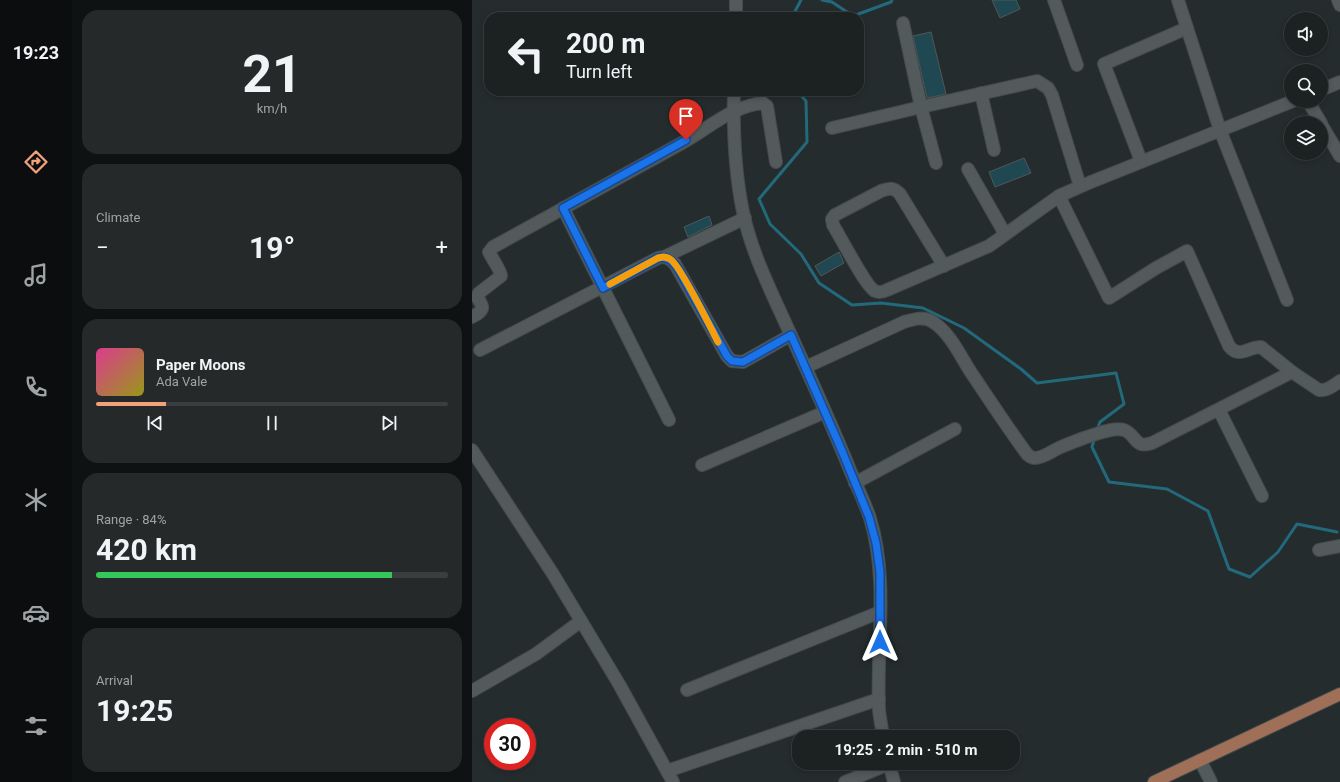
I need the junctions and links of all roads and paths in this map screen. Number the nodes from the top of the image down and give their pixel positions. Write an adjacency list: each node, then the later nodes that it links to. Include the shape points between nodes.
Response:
1 (736, 0): 6 (street)
2 (1054, 0): 9 (street)
3 (1178, 0): 8 (street)
4 (1338, 0): 5 (street)
5 (1340, 5)
6 (736, 12)
7 (903, 23): 15 (street)
8 (1187, 28): 18 (street); 23 (street, via 1104,64)
9 (1077, 64)
10 (1340, 82): 11 (street)
11 (1328, 87)
12 (981, 93): 15 (street); 20 (street); 26 (street, via 1037,81 1048,88)
13 (734, 96): 16 (street)
14 (1284, 105): 18 (street)
15 (921, 107): 17 (street); 24 (street)
16 (734, 111): 22 (street, via 763,102 767,106); 28 (street); 29 (street, via 736,164)
17 (832, 128)
18 (1220, 130): 23 (street); 34 (street)
19 (1328, 135): 21 (street)
20 (994, 150)
21 (1340, 156)
22 (776, 162)
23 (1142, 162): 26 (street)
24 (936, 163)
25 (968, 169): 30 (street)
26 (1080, 186): 27 (street)
27 (1059, 196): 30 (street); 39 (street, via 1109,298 1187,251 1233,351 1241,352 1261,347)
28 (563, 208): 33 (street); 35 (street, via 493,247 489,252 501,276 479,292 477,297 483,309)
29 (745, 218): 31 (street); 36 (street, via 754,250)
30 (1005, 234): 32 (street, via 989,246)
31 (664, 257): 33 (street); 36 (street, via 675,264 732,361 743,362)
32 (944, 266): 32 (street, via 887,290 875,292 867,283 833,225 832,219 881,191 893,188 900,194)
33 (603, 288): 37 (street); 43 (street)
34 (1287, 300)
35 (472, 317)
36 (791, 335): 38 (street)
37 (480, 350)
38 (806, 367): 41 (street, via 904,322 916,318 933,322 948,337 1007,428 1031,457 1041,457 1088,436 1117,429 1130,434 1140,444 1148,445); 42 (street)
39 (1292, 372): 40 (street, via 1319,390 1330,388); 41 (street)
40 (1340, 381)
41 (1219, 410): 48 (street)
42 (825, 412): 46 (street); 47 (street)
43 (669, 420)
44 (955, 429): 47 (street)
45 (472, 450): 52 (street)
46 (702, 465)
47 (855, 483): 51 (street, via 876,543 880,572)
48 (1262, 496)
49 (1340, 546): 50 (street)
50 (1319, 550)
51 (880, 612): 53 (street); 56 (street)
52 (581, 621): 54 (street, via 536,654); 61 (street)
53 (687, 690)
54 (472, 691)
55 (1340, 694): 58 (main road)
56 (879, 699): 57 (street); 61 (street)
57 (882, 730)
58 (1200, 760): 65 (main road); 66 (street)
59 (873, 770): 63 (street)
60 (891, 770): 64 (street)
61 (667, 771): 62 (street)
62 (673, 782)
63 (845, 782)
64 (894, 782)
65 (1154, 782)
66 (1211, 782)

